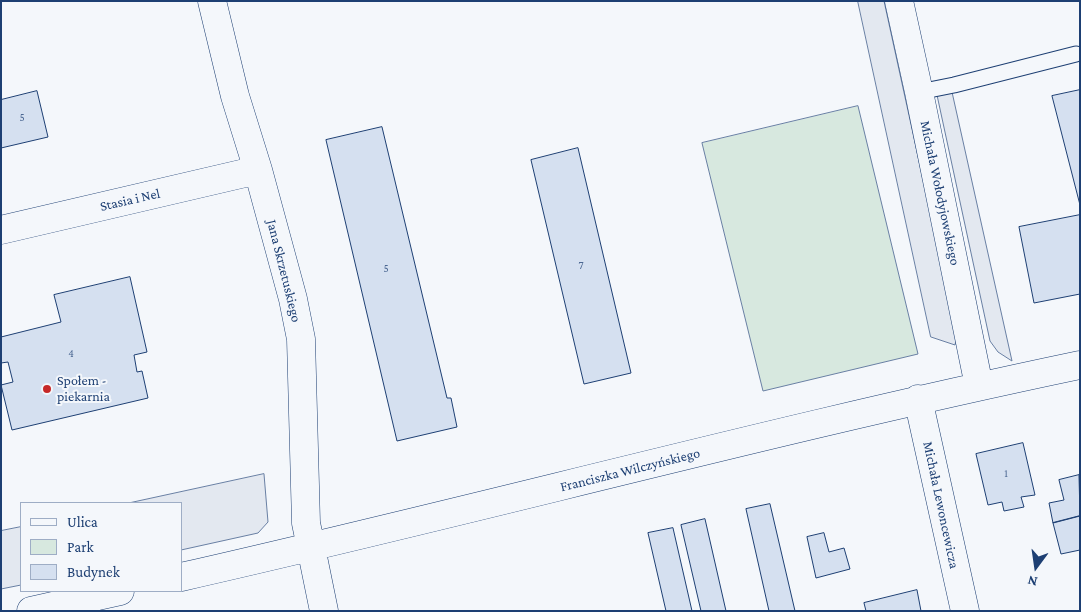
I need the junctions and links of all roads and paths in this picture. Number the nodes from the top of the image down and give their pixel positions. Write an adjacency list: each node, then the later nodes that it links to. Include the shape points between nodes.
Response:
1 (212, 1): 5 (street, Jana Skrzetuskiego, via 235,96)
2 (899, 1): 4 (street, Michała Wołodyjowskiego)
3 (1076, 54): 4 (lane)
4 (919, 92): 8 (street, Michała Wołodyjowskiego)
5 (258, 170): 6 (street, Stasia i Nel); 10 (street, Jana Skrzetuskiego, via 301,339 306,522)
6 (1, 230)
7 (1080, 365): 8 (street, Franciszka Wilczyńskiego)
8 (979, 386): 9 (street, Franciszka Wilczyńskiego)
9 (918, 399): 10 (street, Franciszka Wilczyńskiego); 15 (street, Michała Lewoncewicza)
10 (311, 548): 11 (street, Franciszka Wilczyńskiego); 14 (street, Jana Skrzetuskiego)
11 (182, 577)
12 (116, 592): 13 (street)
13 (31, 611)
14 (324, 611)
15 (965, 611)

